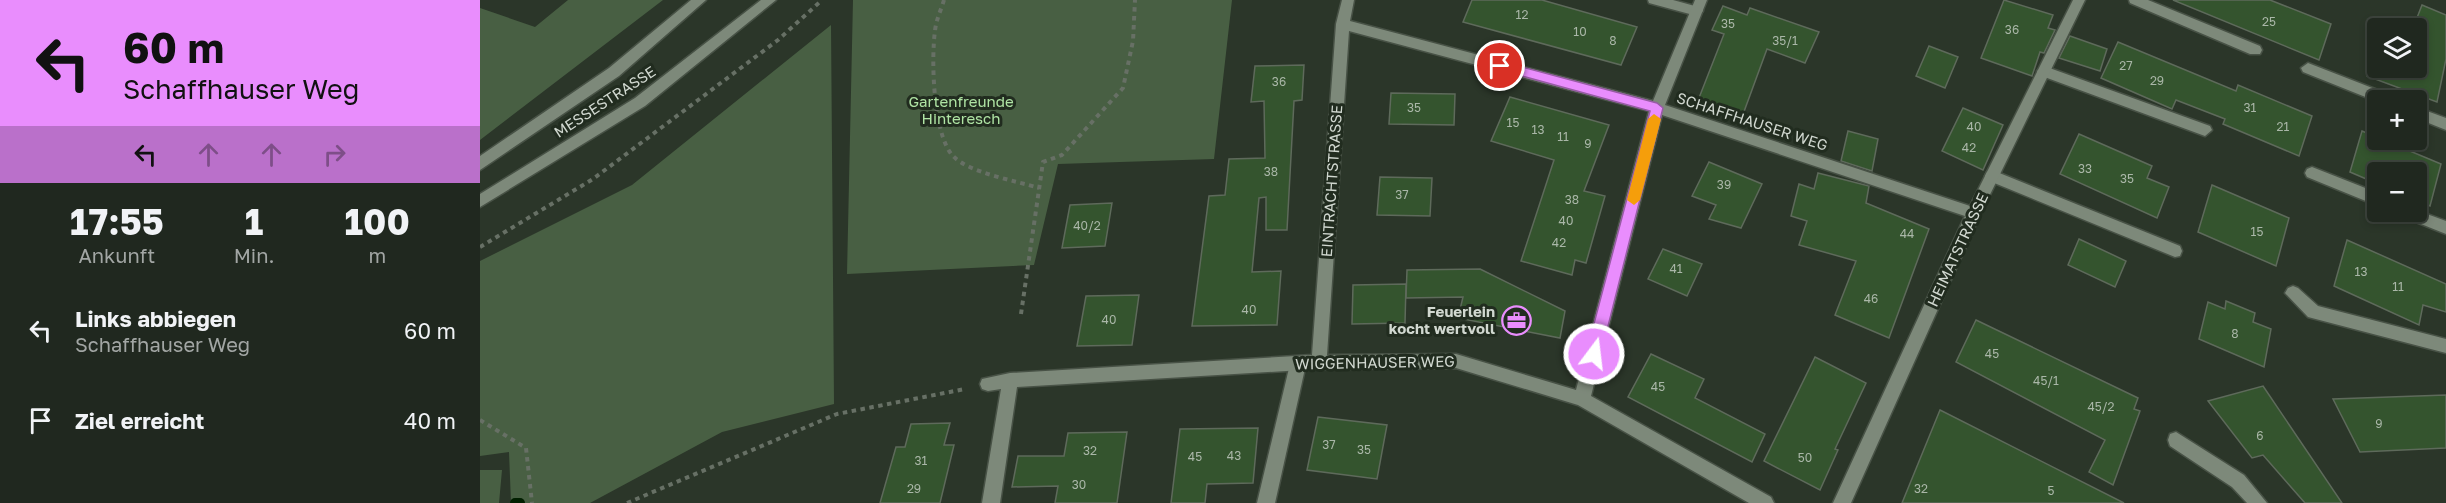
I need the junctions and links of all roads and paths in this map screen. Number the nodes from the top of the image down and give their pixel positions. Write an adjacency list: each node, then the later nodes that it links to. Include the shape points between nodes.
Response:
1 (700, 0): 20 (street, MESSESTRASSE, via 614,72)
2 (770, 0): 25 (street, MESSESTRASSE, via 640,102)
3 (822, 0): 29 (path, via 769,47 593,179)
4 (944, 0): 23 (path, via 935,30 933,65 944,136 953,156)
5 (1135, 0): 23 (path, via 1133,41 1123,88 1062,155 1043,162)
6 (1348, 0): 11 (street, EINTRACHTSTRASSE)
7 (1654, 0): 10 (street)
8 (2079, 0): 14 (street, HEIMATSTRASSE)
9 (2135, 0): 12 (street)
10 (1699, 5): 16 (street)
11 (1343, 24): 16 (street, SCHAFFHAUSER WEG); 34 (street, EINTRACHTSTRASSE)
12 (2255, 50)
13 (2308, 68): 15 (street)
14 (2044, 71): 19 (street); 22 (street, HEIMATSTRASSE)
15 (2367, 92)
16 (1657, 108): 26 (street, SCHAFFHAUSER WEG); 38 (street)
17 (2427, 116): 18 (street)
18 (2446, 124)
19 (2205, 130)
20 (480, 164)
21 (2312, 174): 24 (street)
22 (1992, 176): 26 (street, HEIMATSTRASSE); 30 (street)
23 (1039, 188): 32 (path)
24 (2367, 196)
25 (480, 201)
26 (1974, 213): 46 (street, HEIMATSTRASSE)
27 (2427, 220): 28 (street)
28 (2446, 228)
29 (480, 247)
30 (2175, 251)
31 (2293, 293): 33 (street, via 2313,312)
32 (1021, 314)
33 (2446, 346)
34 (1319, 362): 35 (street, WIGGENHAUSER WEG); 38 (street, WIGGENHAUSER WEG, via 1456,361)
35 (1298, 364): 36 (street, WIGGENHAUSER WEG); 44 (street)
36 (1010, 380): 37 (street, WIGGENHAUSER WEG); 43 (street)
37 (988, 384): 42 (path, via 837,414)
38 (1582, 399): 45 (street, WIGGENHAUSER WEG)
39 (480, 420): 41 (path, via 526,448)
40 (2176, 440): 47 (street, via 2238,481)
41 (532, 503)
42 (627, 503)
43 (991, 503)
44 (1266, 503)
45 (1765, 503)
46 (1842, 503)
47 (2258, 503)

